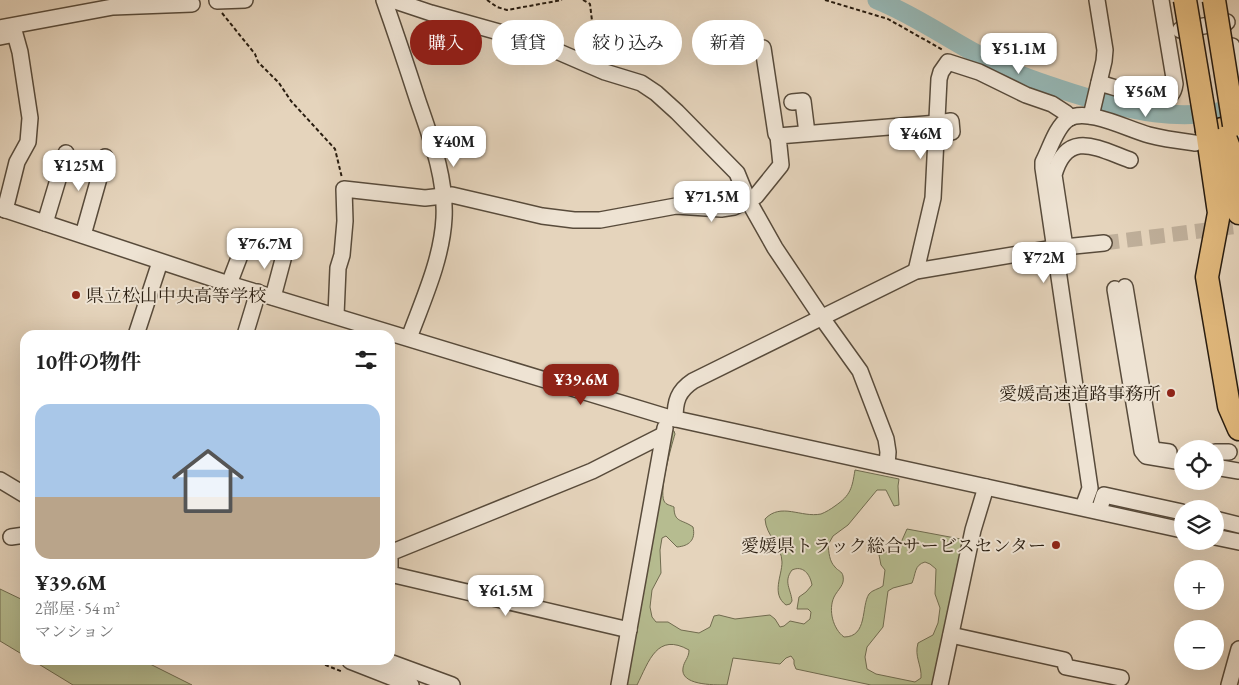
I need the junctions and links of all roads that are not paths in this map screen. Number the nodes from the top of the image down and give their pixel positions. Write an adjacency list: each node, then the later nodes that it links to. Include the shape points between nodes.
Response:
1 (245, 0): 11 (street)
2 (384, 0): 31 (street, via 432,142)
3 (392, 0): 32 (street, via 538,43 598,69 641,83 656,93 737,173)
4 (1097, 0): 19 (street, via 1105,50)
5 (1161, 0): 15 (street)
6 (1172, 0): 24 (highway, bridge, via 1181,52)
7 (1185, 0): 24 (highway, bridge)
8 (1200, 0): 24 (highway)
9 (1214, 0): 24 (highway, bridge)
10 (1224, 0): 13 (street)
11 (217, 1)
12 (192, 4): 14 (street, via 113,7)
13 (1228, 22): 15 (street); 18 (street)
14 (0, 28)
15 (1167, 32): 19 (street, via 1175,84 1169,96 1147,96)
16 (0, 37): 33 (street, via 15,34 30,118 28,142 17,162)
17 (764, 55): 27 (street)
18 (1239, 82)
19 (1099, 85): 21 (street)
20 (792, 102): 26 (street, via 803,101)
21 (1092, 114): 22 (street); 24 (street, via 1148,135)
22 (1070, 118): 23 (street, via 1052,104 948,62 941,72); 39 (street, via 1061,126 1043,162)
23 (938, 123): 25 (street, via 951,121); 26 (street); 42 (street, via 933,198)
24 (1212, 129): 34 (highway, via 1231,153); 53 (highway, via 1219,213 1207,277 1228,406)
25 (952, 132)
26 (807, 133): 27 (street)
27 (778, 136): 32 (street, via 780,165 764,188)
28 (66, 153): 35 (street)
29 (105, 157): 36 (street)
30 (1130, 160): 39 (street, via 1089,146 1068,149 1056,165 1054,175)
31 (444, 195): 32 (street, via 574,220 600,220 676,206 721,209); 45 (street, via 424,198 344,189 345,221); 51 (street, via 439,248)
32 (748, 200): 46 (street, via 775,248)
33 (2, 209): 35 (street)
34 (1239, 214)
35 (45, 223): 36 (street)
36 (83, 235): 41 (street)
37 (247, 237): 43 (street)
38 (1104, 243): 39 (street)
39 (1059, 248): 42 (street); 65 (street, via 1090,488)
40 (285, 252): 44 (street)
41 (160, 262): 43 (street); 47 (street)
42 (916, 271): 46 (street)
43 (229, 284): 44 (street)
44 (265, 294): 45 (street); 48 (street)
45 (336, 315): 49 (street)
46 (822, 318): 52 (street, via 693,381 677,397); 58 (street, via 864,379 886,439)
47 (138, 330)
48 (247, 330)
49 (384, 330)
50 (395, 334): 51 (street)
51 (409, 338): 52 (street)
52 (671, 418): 54 (street); 58 (street)
53 (1239, 429)
54 (664, 436): 73 (street, via 592,471); 75 (street)
55 (1174, 451): 57 (street, via 1154,450 1151,444 1120,288 1142,451 1146,456)
56 (1094, 452): 64 (street, via 1100,493)
57 (1174, 461)
58 (887, 465): 62 (street)
59 (1224, 468): 60 (street)
60 (1239, 471)
61 (0, 480): 63 (street)
62 (986, 487): 65 (street); 76 (street)
63 (20, 492)
64 (1104, 495): 66 (street); 67 (street)
65 (1083, 507): 67 (street)
66 (1174, 510)
67 (1099, 511): 70 (street)
68 (1224, 522): 69 (street)
69 (1239, 525)
70 (1174, 528)
71 (1224, 539): 72 (street)
72 (1239, 542)
73 (395, 551)
74 (395, 575): 75 (street)
75 (628, 630): 83 (street)
76 (950, 635): 80 (street, via 1064,660 1066,667); 84 (street)
77 (1239, 649): 85 (street)
78 (395, 664): 82 (street)
79 (360, 665): 81 (street)
80 (1122, 678)
81 (411, 685)
82 (452, 685)
83 (619, 685)
84 (940, 685)
85 (1229, 685)

